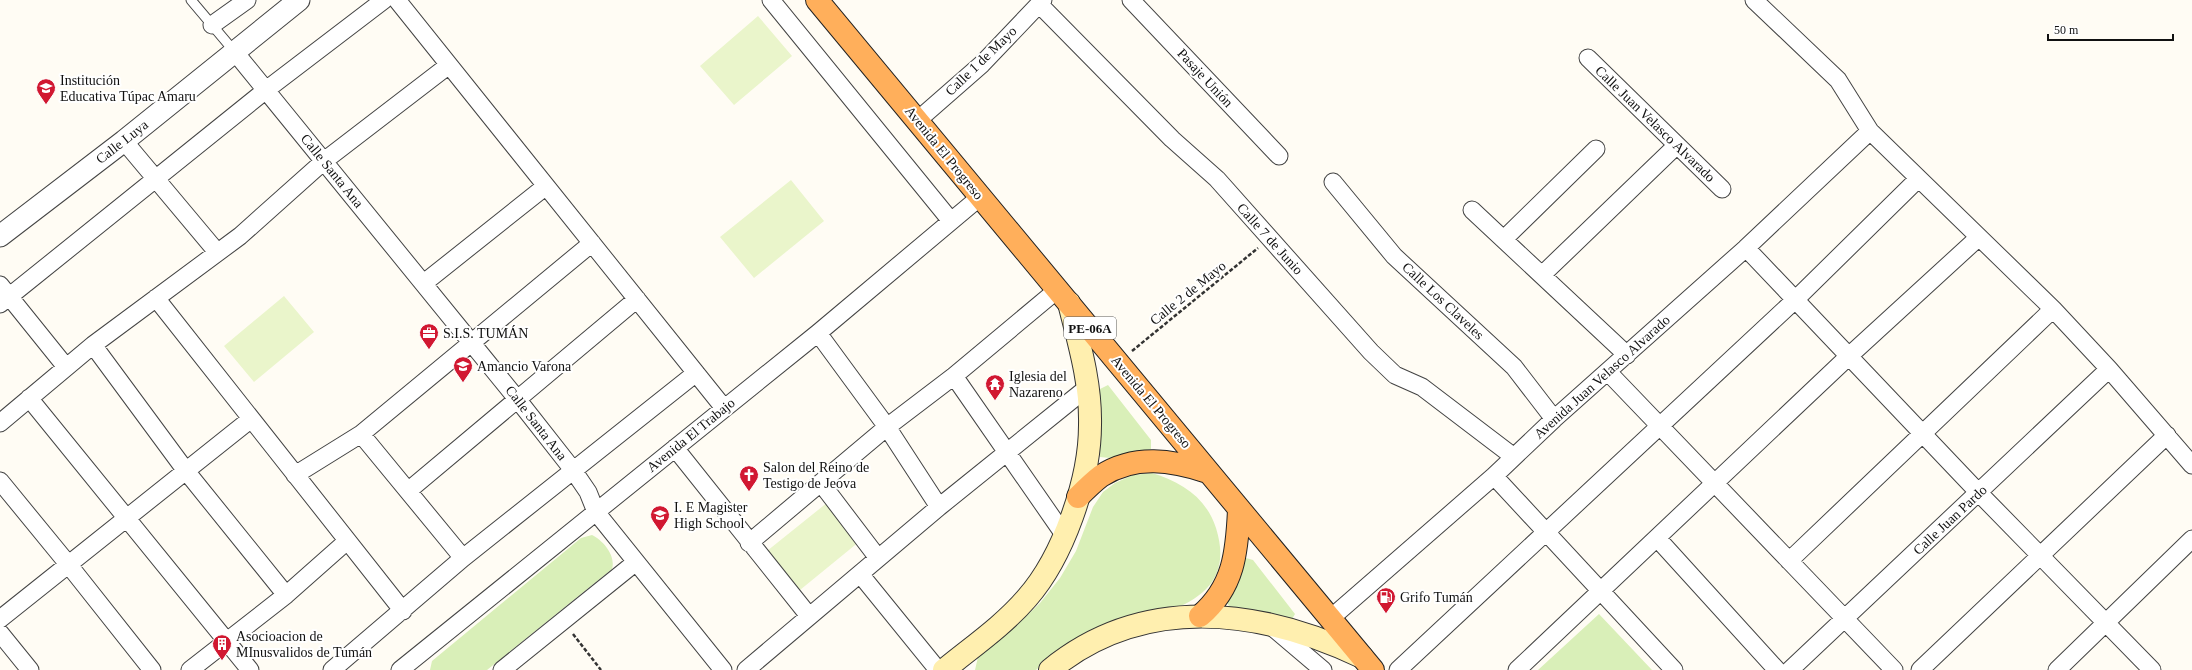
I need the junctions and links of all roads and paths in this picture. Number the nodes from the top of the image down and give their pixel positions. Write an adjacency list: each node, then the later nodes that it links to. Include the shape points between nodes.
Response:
1 (191, 0): 11 (lane)
2 (248, 0): 11 (street)
3 (299, 0): 12 (street, Calle Luya)
4 (384, 0): 15 (street)
5 (397, 0): 14 (street)
6 (771, 0): 30 (street)
7 (817, 0): 16 (highway, Avenida El Progreso / PE-06A)
8 (1131, 0): 21 (street, Pasaje Unión)
9 (1754, 0): 17 (street, via 1838,80)
10 (1041, 2): 16 (street, Calle 1 de Mayo, via 982,64); 33 (street, Calle 7 de Junio, via 1172,139 1217,179)
11 (212, 26): 12 (lane)
12 (234, 51): 15 (street, Calle Santa Ana); 18 (street, Calle Luya)
13 (1588, 58): 19 (street, Calle Juan Velasco Alvarado)
14 (450, 65): 22 (street); 26 (street)
15 (266, 90): 22 (street, Calle Santa Ana); 24 (street)
16 (918, 120): 28 (highway, Avenida El Progreso / PE-06A)
17 (1870, 131): 23 (street); 36 (street, Avenida Juan Velasco Alvarado)
18 (124, 141): 24 (street); 31 (street, Calle Luya)
19 (1677, 145): 27 (street, Calle Juan Velasco Alvarado); 38 (street)
20 (1596, 149): 34 (street)
21 (1279, 156)
22 (324, 162): 37 (street, via 240,236); 39 (street, Calle Santa Ana)
23 (1918, 179): 32 (street); 44 (street)
24 (156, 180): 37 (street); 40 (street)
25 (1334, 182): 62 (street, Calle Los Claveles, via 1394,256 1514,368)
26 (546, 186): 35 (street); 39 (street)
27 (1722, 189)
28 (980, 197): 30 (street, Avenida El Trabajo); 41 (highway, Avenida El Progreso / PE-06A)
29 (1472, 210): 34 (street)
30 (952, 221): 46 (street, Avenida El Trabajo)
31 (0, 236)
32 (1979, 237): 45 (street); 50 (street)
33 (1270, 239): 51 (path, Calle 2 de Mayo); 71 (street, Calle 7 de Junio, via 1371,352 1396,376 1422,387)
34 (1504, 239): 38 (street)
35 (592, 244): 43 (street); 47 (street)
36 (1746, 248): 44 (street); 49 (street, Avenida Juan Velasco Alvarado)
37 (216, 252): 42 (street)
38 (1542, 275): 49 (street)
39 (424, 284): 47 (street, Calle Santa Ana)
40 (3, 295): 52 (street)
41 (1063, 296): 51 (highway, Avenida El Progreso / PE-06A); 56 (street); 57 (main road, via 1082,354)
42 (156, 298): 48 (street); 61 (street)
43 (637, 299): 55 (street); 59 (street)
44 (1796, 299): 50 (street); 64 (street)
45 (2053, 309): 53 (street); 66 (street)
46 (818, 333): 60 (street, Avenida El Trabajo); 65 (street)
47 (472, 343): 59 (street, Calle Santa Ana); 67 (street)
48 (93, 345): 52 (street); 74 (street)
49 (1627, 355): 54 (street, Avenida Juan Velasco Alvarado)
50 (1849, 356): 66 (street); 80 (street)
51 (1118, 363): 75 (highway, Avenida El Progreso / PE-06A)
52 (66, 367): 58 (street)
53 (2109, 369): 68 (street); 82 (street, Calle Juan Pardo)
54 (1608, 372): 62 (street, Avenida Juan Velasco Alvarado); 64 (street)
55 (696, 373): 60 (street); 73 (street)
56 (954, 376): 65 (street); 70 (street)
57 (1088, 386): 70 (street); 83 (main road, via 1088,454)
58 (29, 398): 63 (street); 87 (street)
59 (518, 400): 73 (street, Calle Santa Ana); 81 (street)
60 (724, 408): 69 (street, Avenida El Trabajo)
61 (251, 419): 74 (street); 76 (street)
62 (1554, 419): 71 (street, Avenida Juan Velasco Alvarado)
63 (0, 423)
64 (1660, 426): 80 (street); 88 (street)
65 (887, 428): 79 (street); 84 (street)
66 (1923, 433): 82 (street); 97 (street)
67 (361, 434): 76 (street); 81 (street)
68 (2167, 436): 72 (street); 94 (street)
69 (675, 448): 86 (street, Avenida El Trabajo); 93 (street)
70 (1007, 452): 84 (street); 89 (street)
71 (1514, 457): 77 (street, Avenida Juan Velasco Alvarado)
72 (2192, 465)
73 (573, 470): 86 (street, Calle Santa Ana, via 588,492); 95 (street)
74 (186, 471): 87 (street); 102 (street)
75 (1208, 472): 83 (highway, via 1165,461 1137,462 1117,467 1100,477); 85 (highway, Avenida El Progreso / PE-06A)
76 (295, 475): 92 (street)
77 (1494, 476): 88 (street); 106 (street, Avenida Juan Velasco Alvarado)
78 (0, 481): 99 (street)
79 (821, 484): 93 (street); 96 (street)
80 (1715, 484): 90 (street); 97 (street)
81 (408, 491): 95 (street)
82 (1979, 493): 94 (street); 107 (street, Calle Juan Pardo)
83 (1078, 497): 89 (main road)
84 (939, 507): 96 (street)
85 (1239, 510): 105 (highway, via 1238,545 1233,566 1214,604); 106 (highway, Avenida El Progreso / PE-06A)
86 (596, 512): 98 (street, Calle Santa Ana); 115 (street, Avenida El Trabajo)
87 (128, 518): 99 (street); 113 (street)
88 (1547, 531): 101 (street); 128 (street)
89 (1065, 536): 116 (main road, via 1047,570 1027,598 1011,615)
90 (1657, 538): 101 (street); 131 (street)
91 (2192, 539): 111 (street)
92 (346, 541): 102 (street); 103 (street)
93 (750, 543): 104 (street)
94 (2040, 556): 111 (street); 134 (street)
95 (464, 558): 103 (street)
96 (878, 558): 100 (street)
97 (1789, 561): 107 (street)
98 (636, 562): 109 (street); 124 (street, Calle Santa Ana)
99 (68, 564): 108 (street); 118 (street)
100 (860, 574): 104 (street); 116 (street)
101 (1601, 592): 129 (street); 130 (street)
102 (286, 595): 113 (street)
103 (403, 611): 121 (street)
104 (809, 616): 125 (street)
105 (1200, 616): 110 (main road, via 1228,617); 126 (main road, via 1164,620 1125,629 1092,642)
106 (1331, 618): 114 (highway, Avenida El Progreso / PE-06A)
107 (1844, 618): 132 (street, Calle Juan Pardo); 133 (street)
108 (0, 619)
109 (563, 621): 122 (street); 123 (path)
110 (1267, 624): 114 (main road, via 1327,640); 127 (street)
111 (2106, 624): 135 (street); 136 (street)
112 (0, 633): 117 (street)
113 (227, 642): 119 (street); 120 (street)
114 (1367, 663)
115 (408, 667)
116 (946, 669)
117 (30, 670)
118 (152, 670)
119 (190, 670)
120 (250, 670)
121 (332, 670)
122 (502, 670)
123 (601, 670)
124 (723, 670)
125 (746, 670)
126 (1050, 670)
127 (1323, 670)
128 (1398, 670)
129 (1517, 670)
130 (1674, 670)
131 (1777, 670)
132 (1790, 670)
133 (1894, 670)
134 (1920, 670)
135 (2057, 670)
136 (2152, 670)

